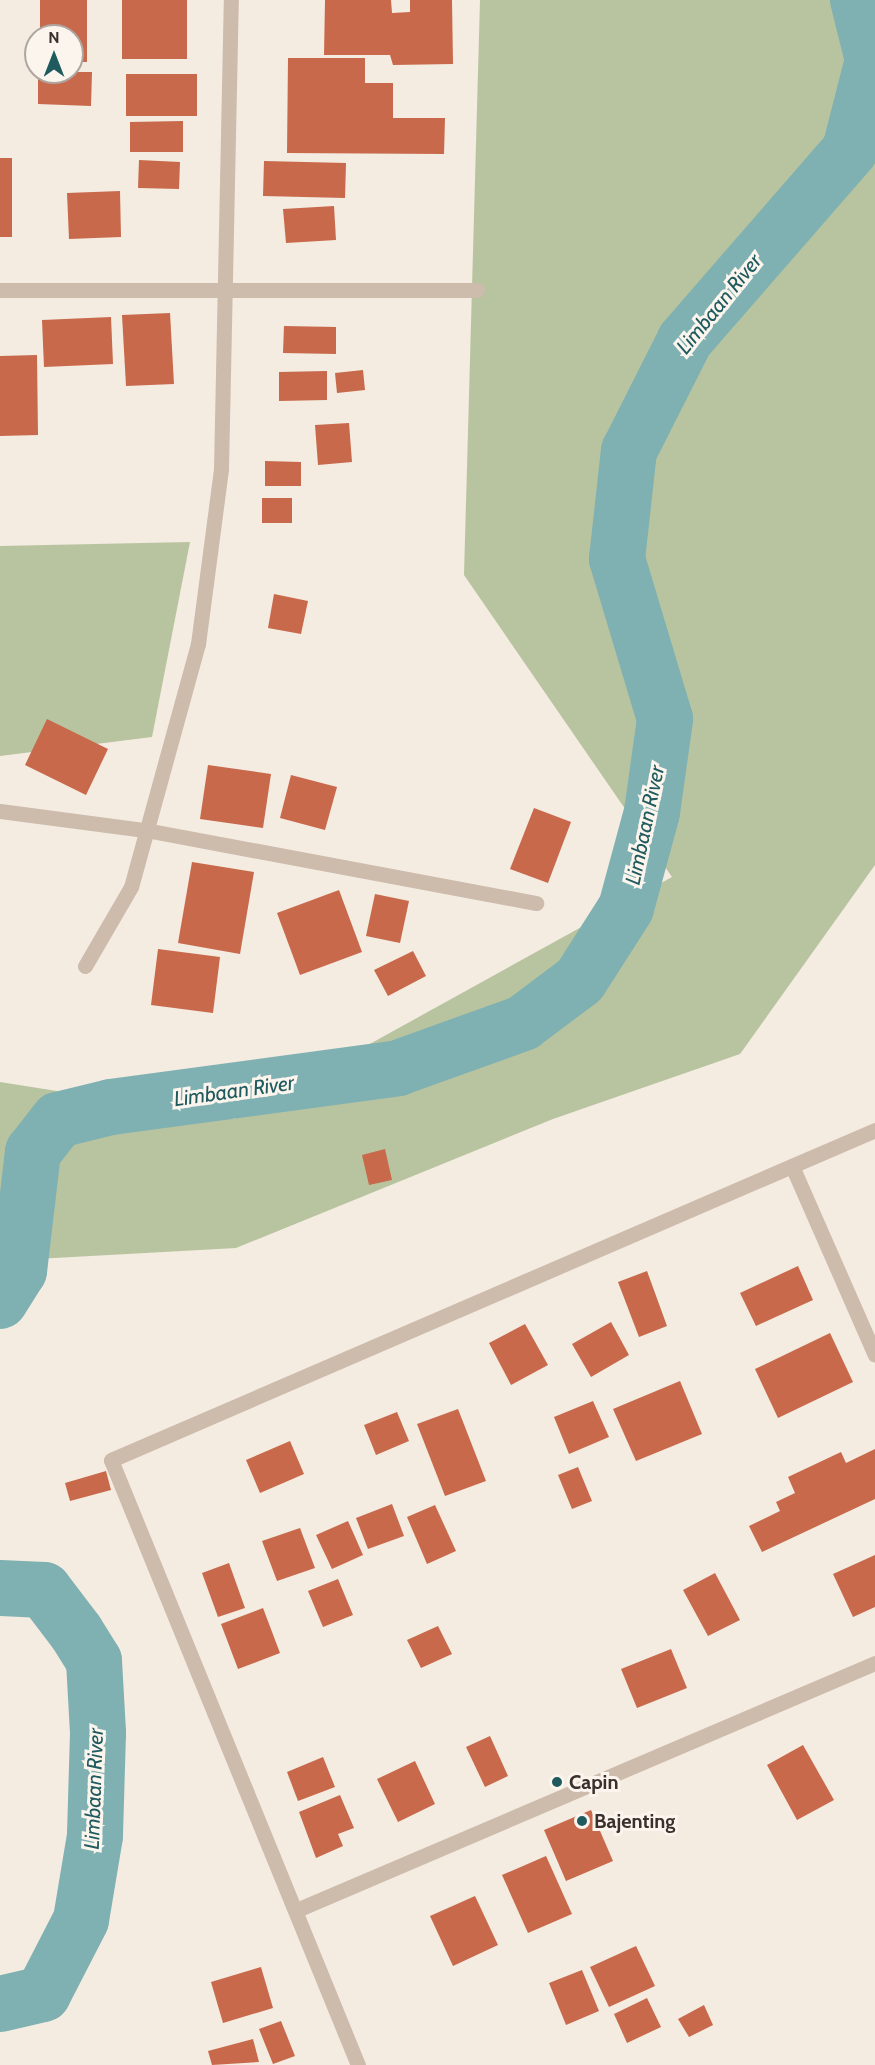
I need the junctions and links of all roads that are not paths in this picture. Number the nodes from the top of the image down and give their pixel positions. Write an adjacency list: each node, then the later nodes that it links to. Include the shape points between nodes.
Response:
1 (231, 0): 4 (street)
2 (0, 290): 4 (street)
3 (477, 290): 4 (street)
4 (228, 291): 6 (street, via 221,469 209,571 198,644)
5 (0, 811): 6 (street)
6 (151, 831): 7 (street); 8 (street, via 132,887)
7 (536, 903)
8 (84, 966)
9 (875, 1130): 10 (street)
10 (792, 1166): 11 (street); 13 (street, via 111,1460)
11 (875, 1355)
12 (875, 1662): 13 (street)
13 (299, 1909): 14 (street)
14 (357, 2065)

